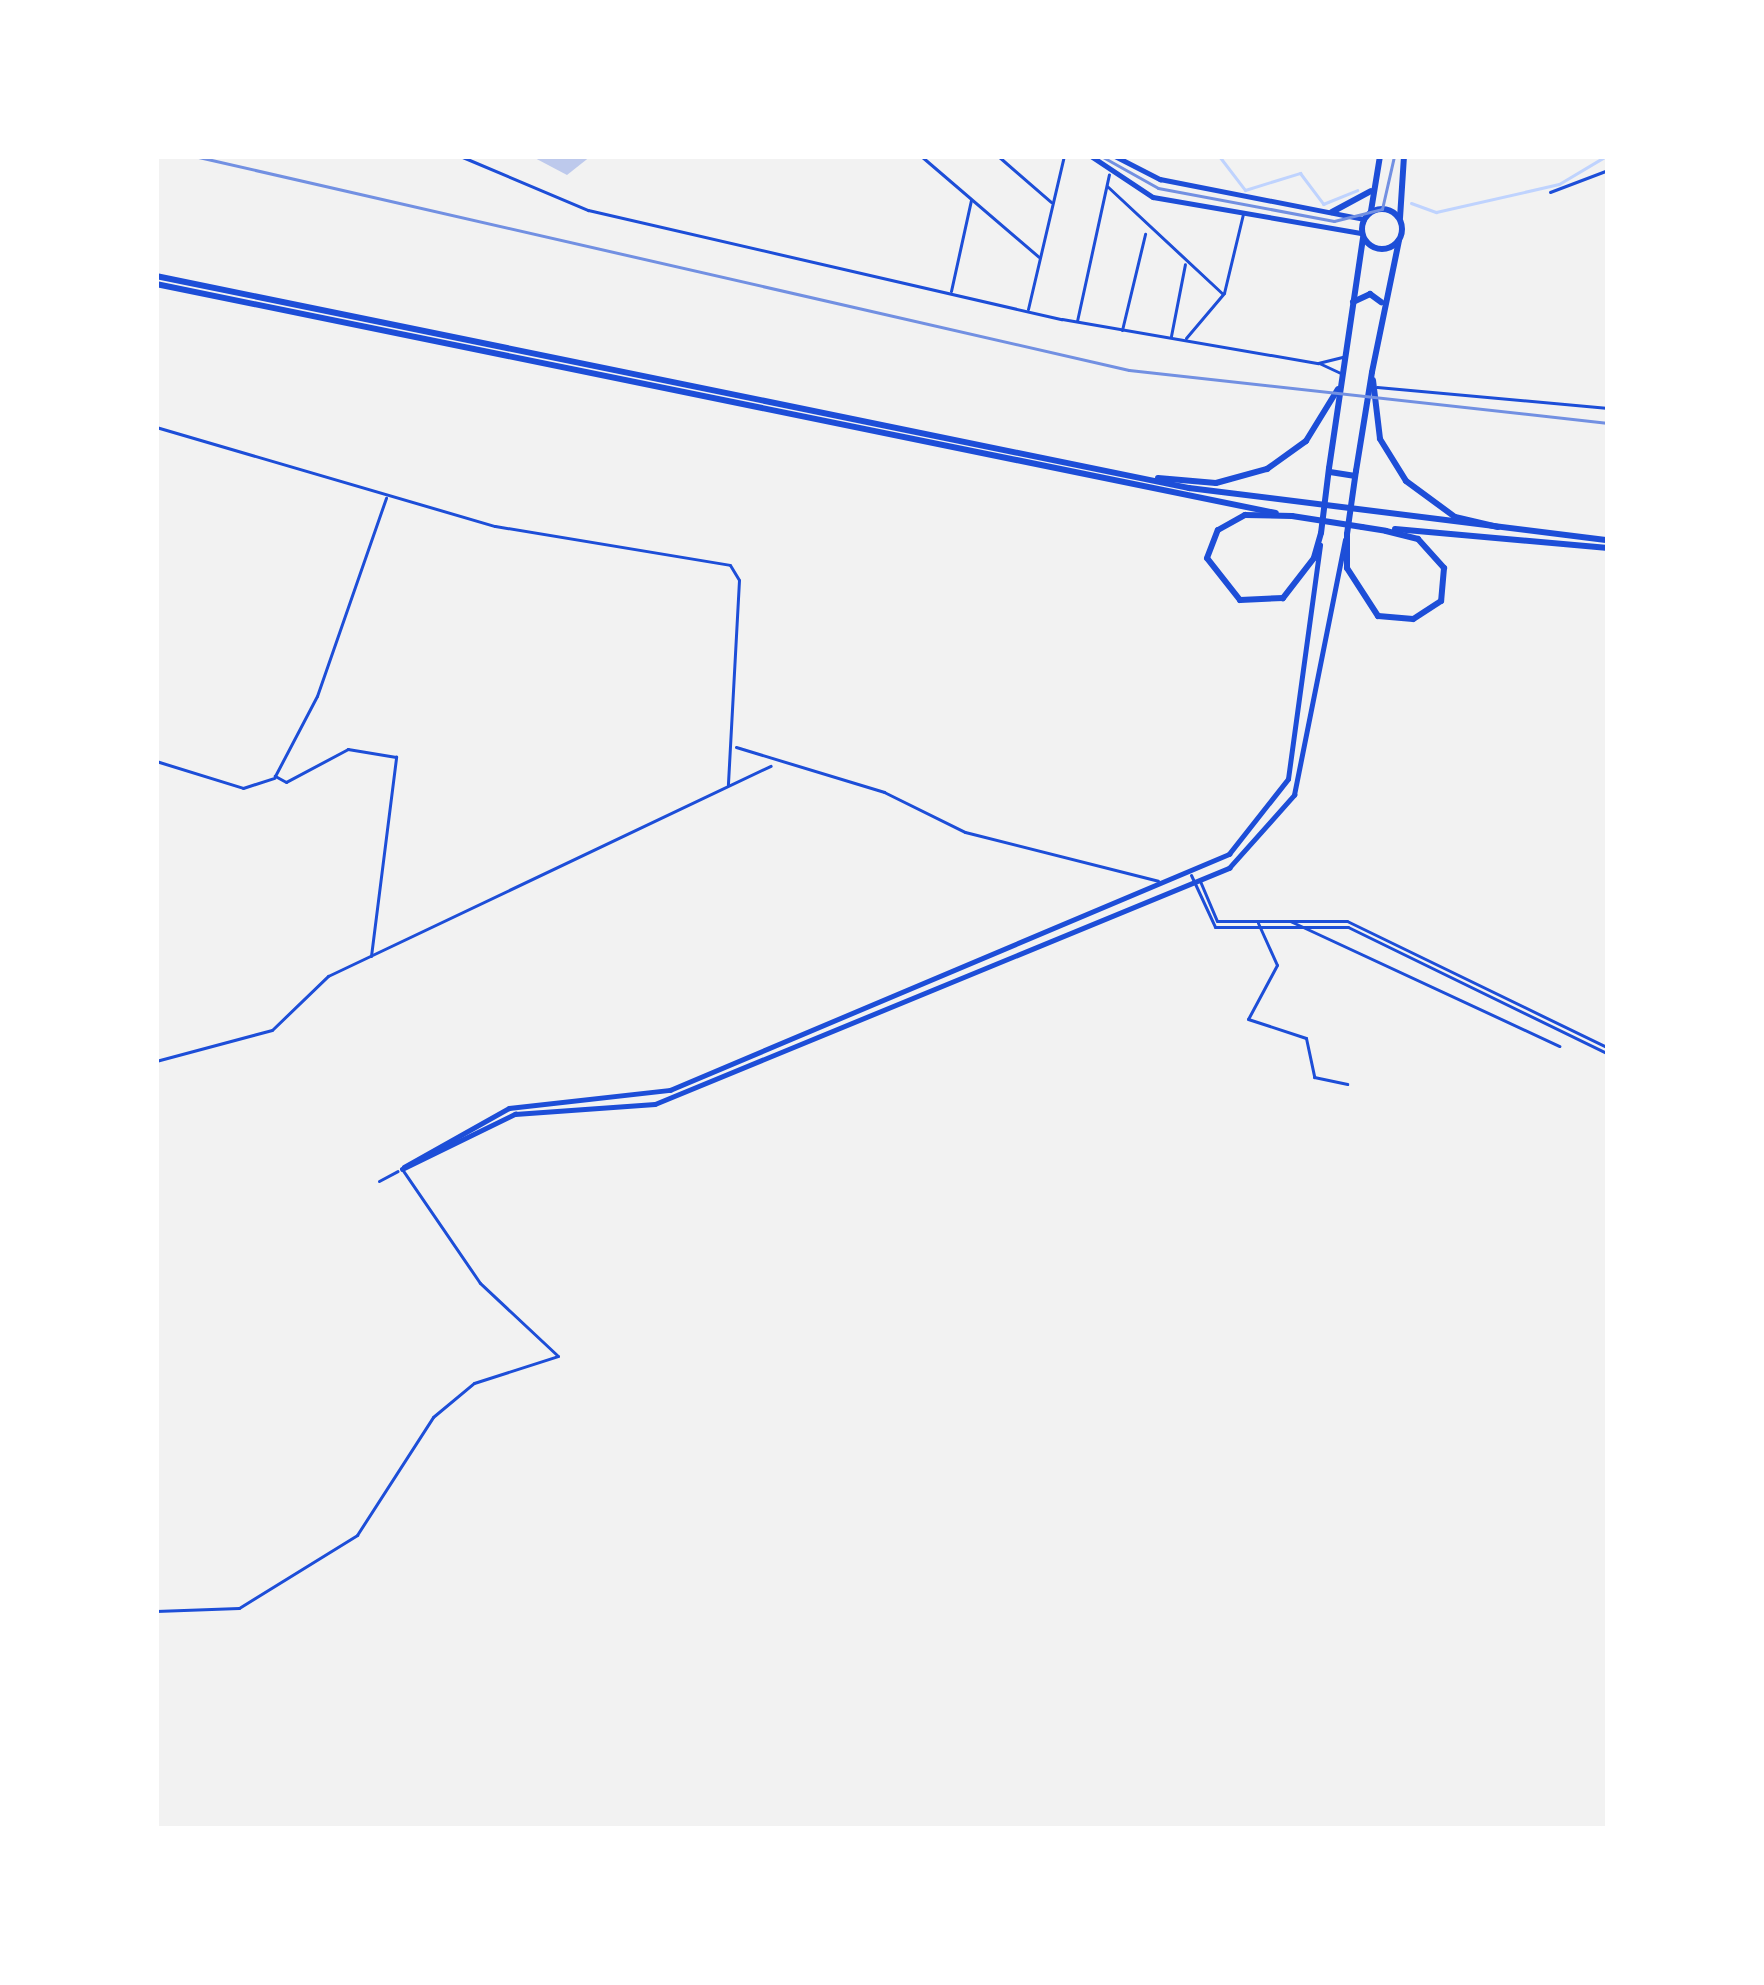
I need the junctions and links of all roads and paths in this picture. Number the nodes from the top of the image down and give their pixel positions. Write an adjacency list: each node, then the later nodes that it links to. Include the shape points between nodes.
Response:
1 (460, 156): 26 (street, via 588,210)
2 (921, 156): 14 (street)
3 (998, 156): 15 (street)
4 (1064, 156): 15 (street)
5 (1091, 156): 10 (street)
6 (1115, 156): 17 (street, via 1160,179)
7 (1380, 156): 12 (highway)
8 (1404, 156): 19 (highway)
9 (1608, 170): 13 (street)
10 (1109, 174): 11 (street); 16 (street, via 1153,196)
11 (1106, 186): 20 (street); 31 (street)
12 (1373, 188): 17 (highway); 18 (highway)
13 (1550, 191)
14 (971, 199): 23 (street); 26 (street)
15 (1053, 204): 23 (street)
16 (1243, 212): 21 (street); 27 (street)
17 (1332, 212): 18 (street)
18 (1368, 215): 19 (highway); 21 (highway)
19 (1400, 221): 22 (highway)
20 (1145, 230): 24 (street); 32 (street)
21 (1363, 236): 22 (highway, via 1382,249); 28 (highway)
22 (1399, 240): 29 (highway)
23 (1040, 259): 30 (street)
24 (1185, 264): 27 (street); 33 (street)
25 (156, 280): 43 (highway); 46 (highway)
26 (951, 292): 30 (street)
27 (1223, 294): 34 (street)
28 (1353, 302): 29 (highway, via 1370,293); 35 (highway)
29 (1383, 305): 37 (highway)
30 (1028, 311): 31 (street)
31 (1077, 322): 32 (street)
32 (1122, 332): 33 (street)
33 (1170, 338): 34 (street)
34 (1185, 339): 36 (street)
35 (1346, 352): 36 (street); 38 (highway)
36 (1318, 362): 38 (street)
37 (1372, 372): 39 (highway); 44 (highway)
38 (1343, 374): 42 (highway); 43 (highway, via 1306,441 1256,474 1201,483)
39 (1373, 386): 40 (street); 50 (highway, via 1385,450 1426,499 1473,523)
40 (1608, 408)
41 (156, 427): 45 (street)
42 (1329, 468): 44 (highway, via 1343,481); 48 (highway)
43 (1102, 470): 50 (highway, via 1292,506)
44 (1356, 471): 49 (highway)
45 (387, 496): 52 (street, via 733,567); 55 (street)
46 (1292, 516): 47 (highway); 48 (highway, via 1245,515 1218,530 1207,558 1217,583 1249,602 1283,598 1306,575)
47 (1362, 526): 49 (highway, via 1418,539 1439,557 1446,580 1434,609 1401,620 1368,610 1348,580); 51 (highway)
48 (1321, 533): 57 (street, via 1286,785 1251,836)
49 (1347, 534): 58 (street, via 1294,795 1254,848)
50 (1579, 538): 51 (highway)
51 (1608, 544)
52 (734, 746): 54 (street); 56 (street)
53 (156, 761): 55 (street, via 243,788)
54 (772, 766): 56 (street); 57 (street, via 868,786 957,829 1070,863 1146,881)
55 (276, 778): 61 (street, via 348,749 396,757)
56 (728, 785): 61 (street)
57 (1191, 875): 58 (street); 66 (street, via 670,1090 509,1108)
58 (1198, 883): 60 (street, via 1213,926); 63 (street, via 1217,921 1347,921); 66 (street, via 655,1104 515,1114)
59 (1289, 920): 60 (street); 62 (street); 63 (street, via 1355,929)
60 (1257, 921): 65 (street, via 1276,968 1248,1019 1306,1038 1315,1077)
61 (371, 959): 64 (street, via 319,983 272,1030)
62 (1559, 1046)
63 (1608, 1051)
64 (156, 1061)
65 (1347, 1084)
66 (402, 1169): 67 (street); 68 (street, via 480,1283 558,1356 474,1383 433,1417 357,1535 238,1608)
67 (379, 1181)
68 (156, 1611)

